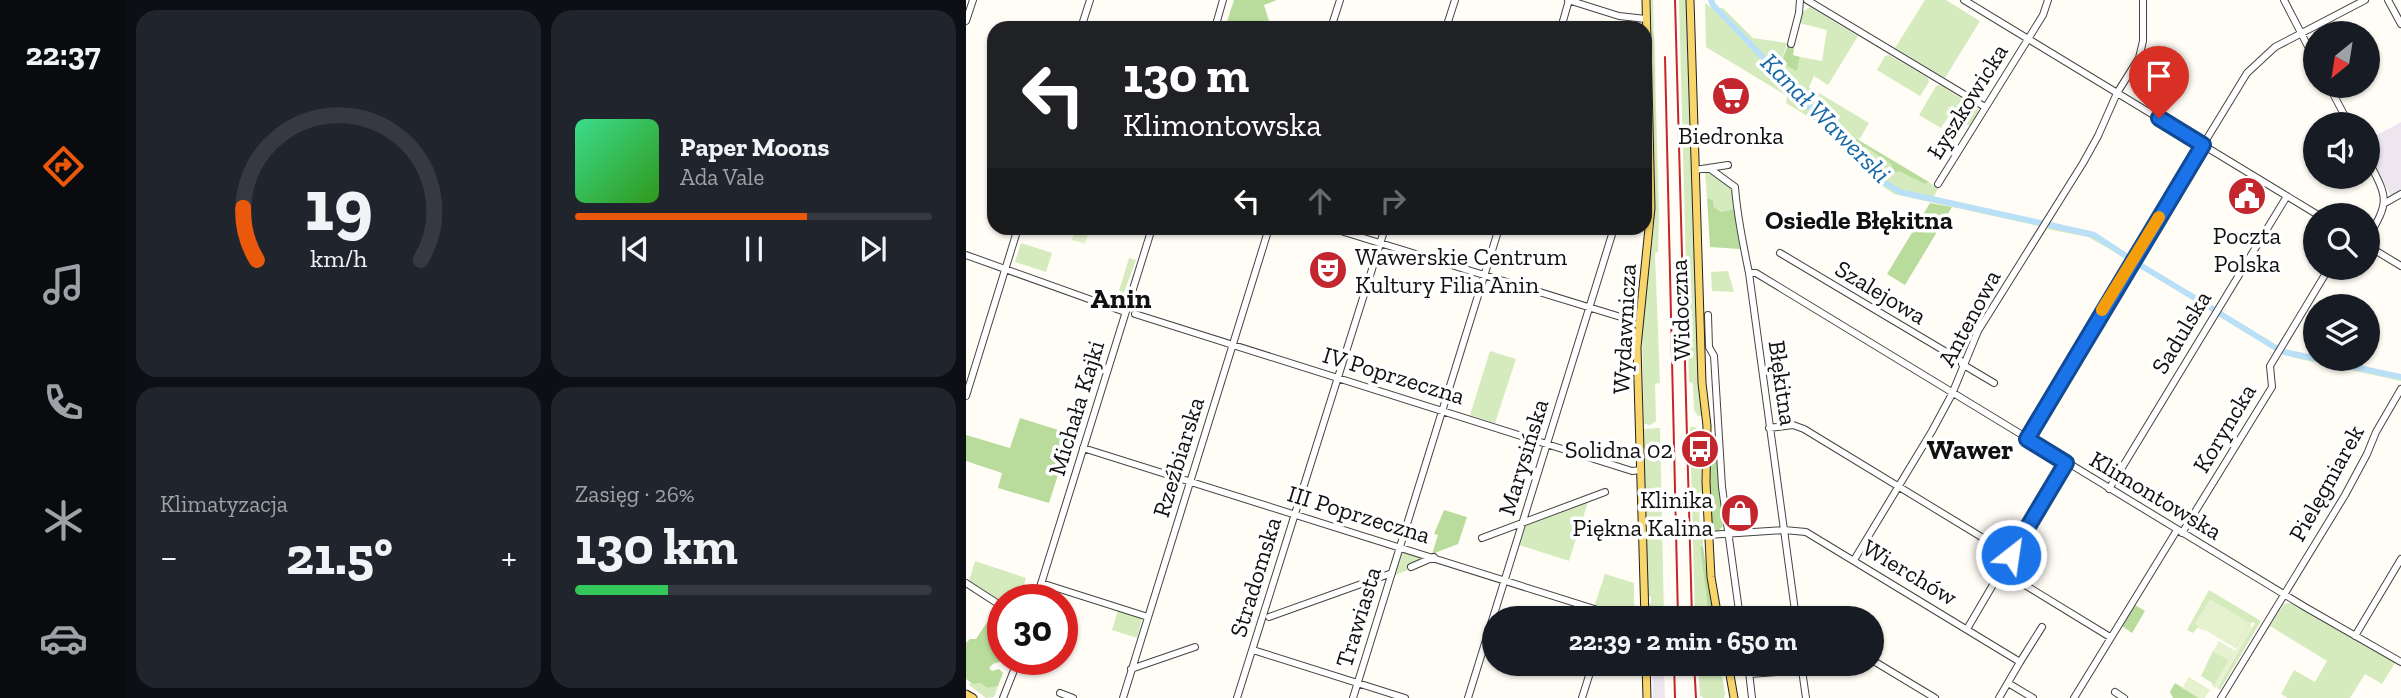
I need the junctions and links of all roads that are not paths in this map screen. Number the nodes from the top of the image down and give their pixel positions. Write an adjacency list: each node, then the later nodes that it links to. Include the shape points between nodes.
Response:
1 (973, 0): 18 (street)
2 (1090, 0): 19 (street)
3 (1223, 0): 20 (street)
4 (1340, 0): 21 (street)
5 (1455, 0): 22 (street)
6 (1569, 0): 17 (street, via 1619,16); 23 (street)
7 (1646, 0): 17 (main road, Wydawnicza)
8 (1690, 0): 34 (main road, Widoczna)
9 (1800, 0): 28 (street)
10 (1807, 0): 30 (street)
11 (1964, 0): 27 (street)
12 (2048, 0): 27 (street, Łyszkowicka)
13 (2143, 0): 29 (street, Antenowa, via 2139,58)
14 (2284, 0): 25 (street)
15 (2365, 0): 25 (street)
16 (2388, 0): 24 (street)
17 (1646, 19)
18 (966, 21)
19 (1083, 21)
20 (1217, 21)
21 (1333, 21)
22 (1448, 21)
23 (1563, 21)
24 (2401, 24)
25 (2301, 33): 26 (street); 31 (street, via 2266,53 2247,73)
26 (2303, 37)
27 (2028, 39): 29 (street); 30 (street, Łyszkowicka)
28 (1791, 44)
29 (2117, 93): 31 (street); 65 (street, Antenowa, via 2083,163 1978,331)
30 (1985, 107): 35 (street, Łyszkowicka)
31 (2203, 145): 38 (street); 73 (street)
32 (1728, 165): 33 (street)
33 (1709, 168): 34 (street); 56 (street, Błękitna, via 1735,187)
34 (1695, 170): 87 (main road, Widoczna)
35 (1938, 184)
36 (2380, 184): 39 (street)
37 (2401, 194): 39 (street)
38 (2287, 196): 40 (street); 80 (street, Sadulska)
39 (2385, 203): 41 (street)
40 (2303, 206)
41 (2380, 217)
42 (1016, 235): 55 (street)
43 (1150, 235): 60 (street, Michała Kajki)
44 (1267, 235): 64 (street, Rzeźbiarska)
45 (1354, 235): 50 (street)
46 (1383, 235): 50 (street, Stradomska)
47 (1497, 235): 57 (street, Trawiasta)
48 (1612, 235): 59 (street, Marysińska)
49 (1650, 235): 77 (main road, Wydawnicza, via 1638,336)
50 (1380, 243): 57 (street); 66 (street, Stradomska)
51 (1780, 253): 65 (street, Szalejowa)
52 (2380, 253): 54 (street)
53 (966, 255): 55 (street)
54 (2401, 265)
55 (1005, 269): 60 (street); 70 (street)
56 (1749, 273): 69 (street, Klimontowska, via 1756,273); 72 (street, Błękitna)
57 (1484, 275): 59 (street); 71 (street, Trawiasta)
58 (2322, 280): 85 (street, Koryncka, via 2270,366 2272,387)
59 (1590, 308): 63 (street); 74 (street, Marysińska)
60 (1125, 312): 75 (street, Michała Kajki)
61 (1135, 314): 64 (street, IV Poprzeczna)
62 (1708, 315): 86 (street, Widoczna)
63 (1624, 318)
64 (1233, 345): 66 (street, IV Poprzeczna); 78 (street, Rzeźbiarska)
65 (1963, 363): 67 (street, Szalejowa); 69 (street, Antenowa)
66 (1338, 378): 71 (street, IV Poprzeczna); 82 (street, Stradomska)
67 (1994, 383)
68 (2401, 389): 100 (street, Pielęgniarek)
69 (1952, 394): 73 (street, Klimontowska); 79 (street, Antenowa)
70 (966, 396)
71 (1442, 411): 74 (street, IV Poprzeczna); 89 (street, Trawiasta)
72 (1769, 428): 79 (street, via 1799,426); 84 (street, Błękitna)
73 (2027, 439): 76 (street, Klimontowska)
74 (1547, 444): 77 (street, IV Poprzeczna); 83 (street, Marysińska)
75 (1083, 448): 78 (street, III Poprzeczna); 99 (street, Michała Kajki)
76 (2066, 463): 80 (street, Klimontowska); 90 (street)
77 (1641, 470): 103 (main road, Wydawnicza)
78 (1190, 481): 82 (street, III Poprzeczna); 107 (street, Rzeźbiarska)
79 (1899, 487): 90 (street); 93 (street, Antenowa)
80 (2109, 489): 85 (street, Klimontowska)
81 (1605, 492): 83 (street)
82 (1295, 515): 89 (street, III Poprzeczna); 114 (street, Stradomska)
83 (1522, 523): 88 (street); 97 (street, Marysińska)
84 (1784, 530): 86 (street, Wierchów); 93 (street, Wierchów, via 1806,532); 106 (street, Błękitna)
85 (2179, 531): 100 (street, Klimontowska); 112 (street, Koryncka)
86 (1727, 533): 87 (street, Wierchów); 105 (street, Widoczna)
87 (1708, 535): 104 (main road, Widoczna)
88 (1482, 538)
89 (1400, 547): 91 (street, III Poprzeczna); 96 (street, Trawiasta)
90 (2011, 555): 95 (street)
91 (1434, 557): 94 (street); 97 (street, III Poprzeczna)
92 (2401, 559): 111 (street)
93 (1854, 561): 110 (street, Wierchów)
94 (1410, 567)
95 (2002, 571): 110 (street); 112 (street)
96 (1392, 573): 108 (street); 125 (street, Trawiasta)
97 (1504, 581): 102 (street, III Poprzeczna); 137 (street, Marysińska)
98 (966, 583): 101 (street)
99 (1041, 583): 107 (street)
100 (2285, 595): 111 (street, Klimontowska); 148 (street, Pielęgniarek)
101 (987, 597)
102 (1580, 606)
103 (1645, 606)
104 (1716, 606)
105 (1738, 606)
106 (1794, 606)
107 (1148, 617): 118 (street, Rzeźbiarska)
108 (1269, 617)
109 (2042, 627): 115 (street)
110 (1968, 629): 115 (street, Wierchów)
111 (2355, 636): 116 (street, Klimontowska)
112 (2110, 637): 146 (street, Koryncka)
113 (1195, 647): 118 (street)
114 (1253, 650): 125 (street); 134 (street, Stradomska)
115 (2017, 660): 126 (street)
116 (2401, 662)
117 (1884, 667): 143 (street)
118 (1131, 669): 133 (street, Rzeźbiarska)
119 (1012, 675): 131 (street)
120 (1589, 676): 138 (street)
121 (1646, 676): 139 (main road)
122 (1730, 676): 140 (main road)
123 (1750, 676): 141 (street)
124 (1803, 676): 142 (street)
125 (1357, 683): 135 (street, Trawiasta); 136 (street)
126 (2008, 683): 144 (street); 145 (street)
127 (2115, 692): 147 (street)
128 (1060, 693): 132 (street)
129 (966, 694): 130 (main road)
130 (972, 698)
131 (1003, 698)
132 (1073, 698)
133 (1123, 698)
134 (1237, 698)
135 (1353, 698)
136 (1405, 698)
137 (1468, 698)
138 (1582, 698)
139 (1647, 698)
140 (1734, 698)
141 (1752, 698)
142 (1806, 698)
143 (1934, 698)
144 (1999, 698)
145 (2033, 698)
146 (2074, 698)
147 (2124, 698)
148 (2221, 698)

